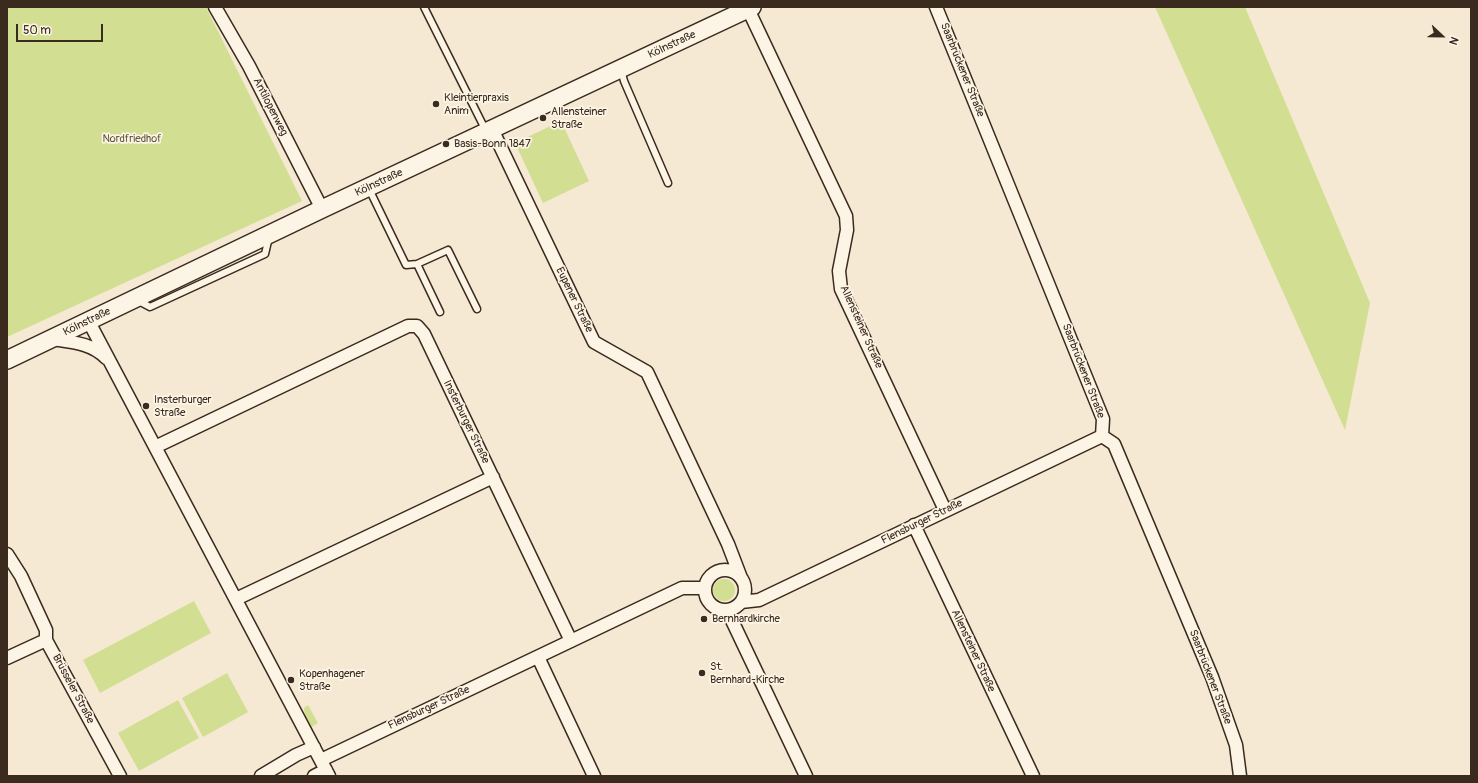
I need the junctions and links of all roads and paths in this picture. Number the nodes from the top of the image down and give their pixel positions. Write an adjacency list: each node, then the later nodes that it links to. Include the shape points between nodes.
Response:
1 (215, 7): 9 (street, Antilopenweg, via 249,66)
2 (424, 7): 6 (lane)
3 (936, 7): 17 (street, Saarbrückener Straße, via 1103,419)
4 (750, 8): 5 (main road, Kölnstraße); 20 (street, Allensteiner Straße, via 846,216 847,230 839,271 842,289)
5 (621, 68): 6 (main road, Kölnstraße); 7 (lane)
6 (489, 131): 8 (main road, Kölnstraße); 23 (street, Eupener Straße, via 594,342 647,372 728,544)
7 (668, 183)
8 (368, 188): 9 (main road, Kölnstraße); 10 (lane, via 406,265)
9 (322, 209): 13 (main road, Kölnstraße)
10 (417, 264): 11 (lane, via 448,250); 12 (lane)
11 (477, 309)
12 (440, 312)
13 (89, 322): 14 (main road, Kölnstraße); 16 (street)
14 (52, 339): 15 (main road, Kölnstraße); 16 (street, via 94,348)
15 (7, 360)
16 (111, 364): 18 (street)
17 (1102, 436): 20 (street, Flensburger Straße); 40 (street, Saarbrückener Straße, via 1114,444 1212,677 1236,745)
18 (155, 447): 19 (street, Insterburger Straße, via 413,325 424,334); 25 (street)
19 (493, 477): 25 (street, Insterburger Straße); 29 (street, Insterburger Straße)
20 (945, 510): 21 (street, Flensburger Straße)
21 (914, 526): 26 (street, Flensburger Straße, via 759,600); 39 (street, Allensteiner Straße)
22 (7, 554): 28 (street, Brüsseler Straße, via 46,630)
23 (741, 578): 24 (street, via 733,572 714,572); 26 (street, via 744,594)
24 (705, 588): 27 (street, via 707,599 714,607); 29 (street, Flensburger Straße, via 682,588)
25 (236, 599): 32 (street)
26 (741, 602): 27 (street)
27 (727, 610): 38 (street)
28 (46, 640): 31 (street); 34 (street, Brüsseler Straße)
29 (571, 641): 30 (street, Flensburger Straße)
30 (538, 657): 33 (street, Flensburger Straße); 37 (street)
31 (7, 658)
32 (314, 747): 33 (street); 35 (street)
33 (325, 768): 36 (street, Flensburger Straße)
34 (120, 776)
35 (261, 776)
36 (314, 776)
37 (594, 776)
38 (806, 776)
39 (1033, 776)
40 (1240, 776)

